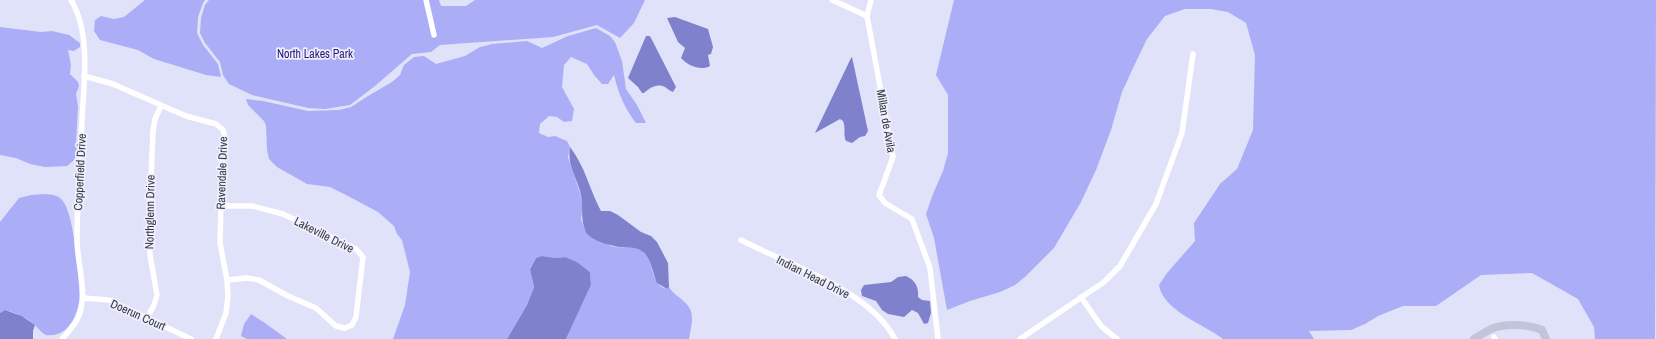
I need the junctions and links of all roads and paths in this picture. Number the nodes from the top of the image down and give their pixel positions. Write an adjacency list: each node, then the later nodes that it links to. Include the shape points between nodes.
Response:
1 (71, 0): 8 (street, Copperfield Drive, via 79,16 83,37)
2 (426, 0): 6 (street)
3 (832, 0): 5 (street)
4 (871, 0): 5 (street, Millan de Avila)
5 (867, 16): 20 (street, Millan de Avila, via 893,157 880,195 885,203 912,218 930,268)
6 (434, 35)
7 (1193, 54): 13 (street, via 1182,133 1156,204 1120,266 1104,282)
8 (84, 76): 9 (street, Ravendale Drive, via 113,84); 14 (street, Copperfield Drive, via 77,240)
9 (161, 106): 10 (street, Ravendale Drive, via 216,124 223,130 225,138); 15 (street, Northglenn Drive, via 153,131 148,225 156,295)
10 (221, 206): 12 (street, Ravendale Drive, via 220,243); 12 (street, Lakeville Drive, via 252,206 283,214 356,249 363,257 356,317 352,325 345,328 336,326 316,308 259,280)
11 (741, 240): 19 (street, Indian Head Drive, via 839,288 889,327)
12 (227, 280): 18 (street, Ravendale Drive, via 226,313)
13 (1081, 297): 21 (street); 22 (street, via 1101,326)
14 (83, 298): 15 (street, Doerun Court, via 109,300); 16 (street, Copperfield Drive, via 76,323)
15 (148, 318): 17 (street, Doerun Court)
16 (62, 339)
17 (191, 339)
18 (216, 339)
19 (895, 339)
20 (938, 339)
21 (1020, 339)
22 (1117, 339)
23 (1474, 339): 24 (street, via 1492,329 1519,324 1542,330)
24 (1546, 339)

